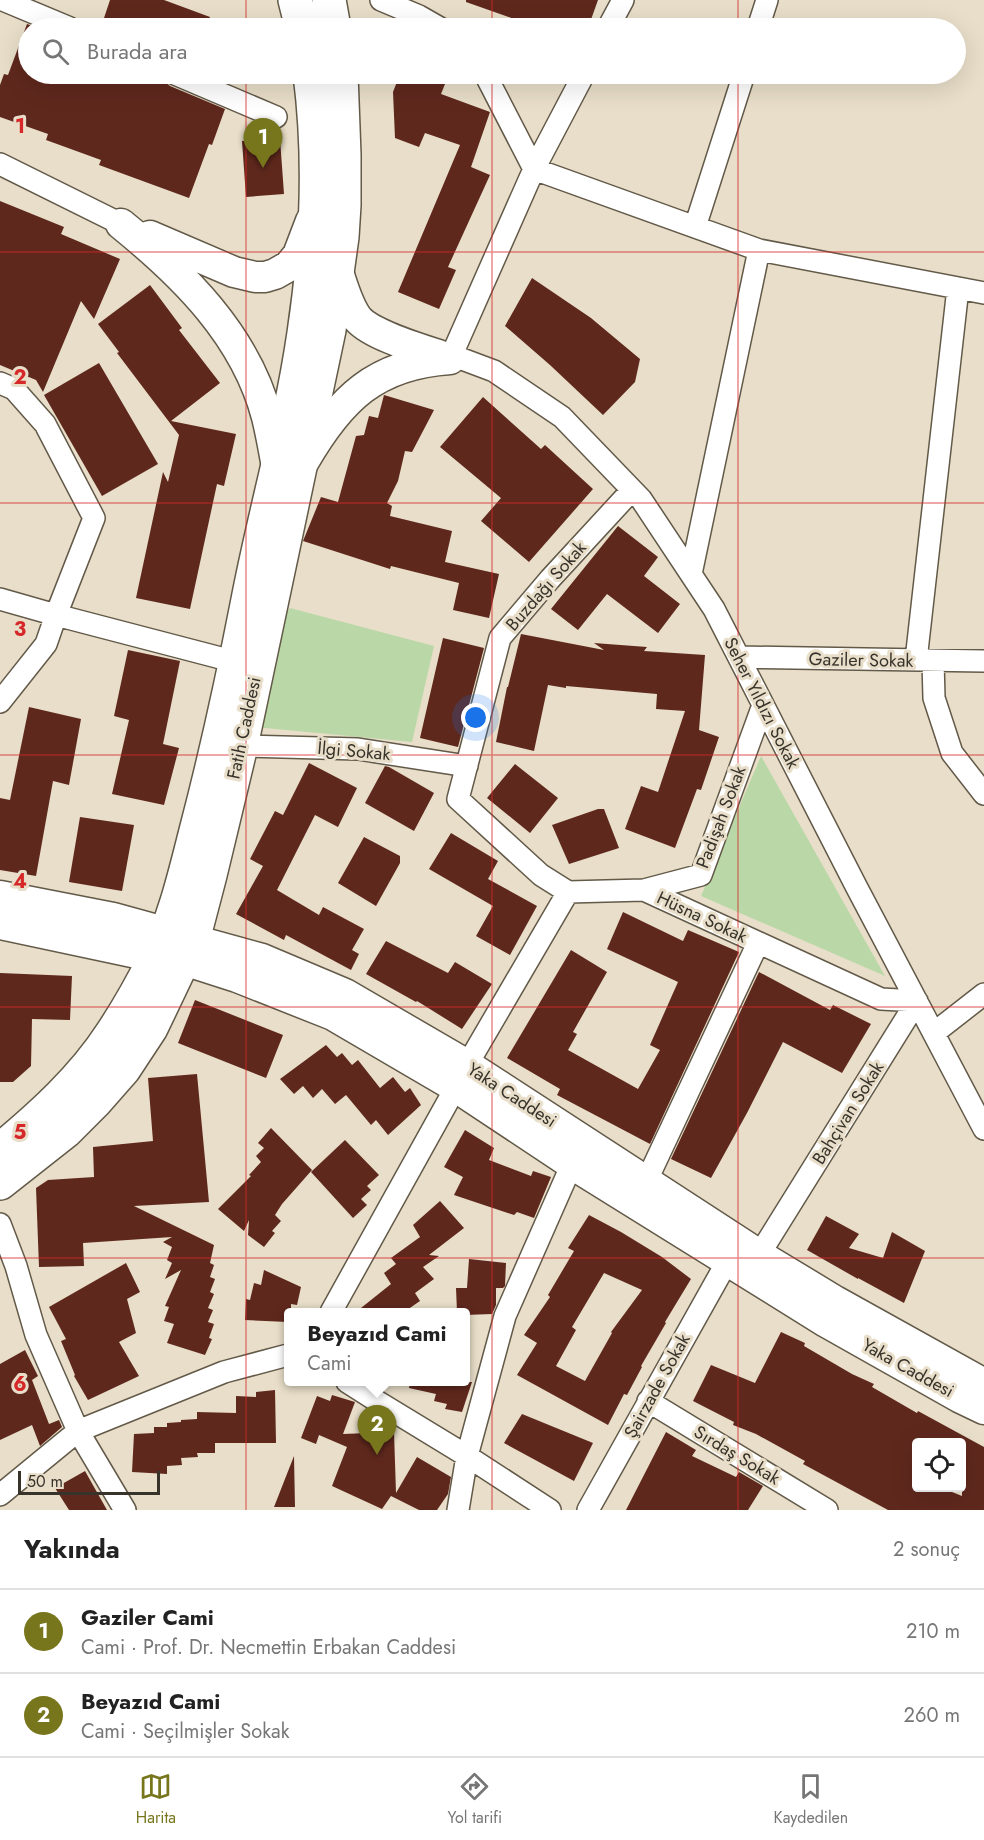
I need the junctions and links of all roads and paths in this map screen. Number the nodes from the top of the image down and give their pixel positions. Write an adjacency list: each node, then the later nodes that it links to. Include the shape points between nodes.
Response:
1 (3, 0): 7 (street)
2 (295, 0): 8 (main road)
3 (329, 0): 9 (main road)
4 (381, 0): 10 (street)
5 (623, 0): 11 (street)
6 (767, 0): 12 (street)
7 (46, 18)
8 (300, 18)
9 (332, 18)
10 (422, 18)
11 (613, 18)
12 (761, 18)
13 (198, 84): 19 (street)
14 (311, 84): 22 (main road, via 316,142)
15 (341, 84): 22 (main road, via 344,144)
16 (490, 84): 21 (street)
17 (579, 84): 21 (street)
18 (741, 84): 24 (street)
19 (276, 117)
20 (0, 164): 23 (street)
21 (534, 169): 24 (street); 29 (street)
22 (330, 204): 23 (street, via 294,261 284,270 265,277 234,272); 26 (main road, Fatih Caddesi, via 342,237); 31 (main road, Fatih Caddesi, via 313,258)
23 (121, 224): 31 (street, via 157,253 201,297 222,325 257,389)
24 (695, 227): 25 (street)
25 (759, 250): 27 (street); 33 (street)
26 (338, 272): 29 (street, via 354,312 365,325); 31 (main road, Fatih Caddesi, via 322,369)
27 (958, 288): 28 (street); 37 (street)
28 (984, 292)
29 (450, 359): 31 (street, via 389,371 367,384 347,400 316,441); 32 (street, Seher Yıldızı Sokak, via 462,359 494,371 562,417)
30 (0, 382): 35 (street, via 14,389 45,423 94,518)
31 (289, 467): 39 (main road, Fatih Caddesi, via 255,561); 42 (main road, Fatih Caddesi)
32 (632, 490): 33 (street, Seher Yıldızı Sokak); 43 (street, Buzdağı Sokak, via 500,638)
33 (691, 574): 36 (street, Seher Yıldızı Sokak)
34 (0, 599): 35 (street)
35 (56, 615): 39 (street); 40 (street, via 46,644)
36 (739, 657): 37 (street, Gaziler Sokak); 41 (street, Seher Yıldızı Sokak)
37 (924, 661): 38 (street, Gaziler Sokak); 44 (street, via 952,753)
38 (984, 661)
39 (236, 662): 50 (main road, Fatih Caddesi, via 177,903)
40 (0, 702)
41 (763, 705): 45 (street, Padişah Sokak, via 701,875); 52 (street, Seher Yıldızı Sokak)
42 (240, 746): 43 (street, İlgi Sokak, via 358,749); 50 (main road, Fatih Caddesi, via 210,875)
43 (467, 766): 46 (street, Buzdağı Sokak, via 458,799 541,874)
44 (984, 794)
45 (644, 890): 46 (street, Hüsna Sokak); 49 (street, Hüsna Sokak)
46 (568, 892): 54 (street)
47 (0, 896): 50 (street, Yaka Caddesi, via 113,918)
48 (0, 924): 50 (street, Yaka Caddesi)
49 (758, 943): 52 (street, Hüsna Sokak, via 880,999); 58 (street)
50 (175, 948): 54 (street, Yaka Caddesi, via 333,1015); 56 (main road, Fatih Caddesi, via 85,1068); 59 (main road, Fatih Caddesi, via 151,1028 124,1069 66,1131)
51 (984, 994): 53 (street)
52 (917, 1001): 53 (street, Seher Yıldızı Sokak); 61 (street, Bahçivan Sokak)
53 (934, 1033): 55 (street, Seher Yıldızı Sokak)
54 (462, 1076): 57 (street, Yaka Caddesi); 58 (street, Yaka Caddesi); 63 (street)
55 (984, 1129)
56 (0, 1150)
57 (572, 1164): 62 (street, Yaka Caddesi); 70 (street, via 505,1317)
58 (646, 1182): 61 (street, Yaka Caddesi)
59 (0, 1183)
60 (0, 1224): 69 (street, via 36,1335)
61 (759, 1255): 65 (street, Yaka Caddesi)
62 (727, 1262): 67 (street, Şairzade Sokak); 68 (street, Yaka Caddesi)
63 (333, 1308)
64 (284, 1356): 69 (street, via 224,1372)
65 (984, 1384)
66 (353, 1386): 70 (street)
67 (648, 1401): 75 (street, Şairzade Sokak); 76 (street, Sırdaş Sokak)
68 (984, 1409)
69 (78, 1431): 71 (street); 72 (street)
70 (467, 1456): 73 (street); 74 (street)
71 (0, 1495)
72 (125, 1510)
73 (458, 1510)
74 (550, 1510)
75 (588, 1510)
76 (827, 1510)

